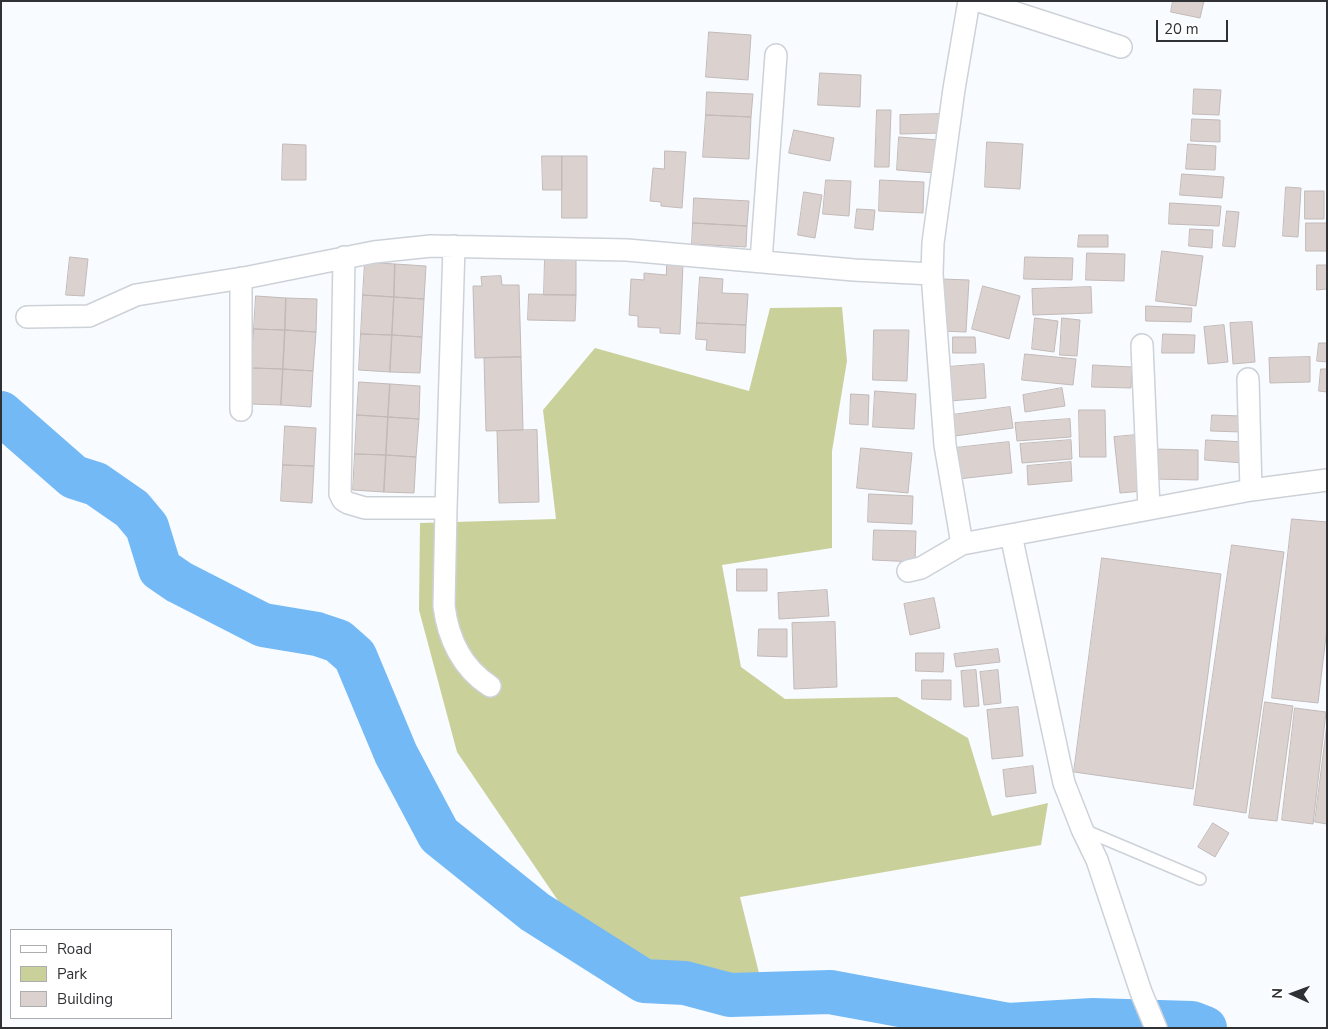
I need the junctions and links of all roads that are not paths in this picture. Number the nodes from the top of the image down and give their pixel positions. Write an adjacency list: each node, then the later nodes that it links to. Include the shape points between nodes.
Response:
1 (969, 1): 8 (street, via 933,243)
2 (979, 1): 3 (street)
3 (1120, 47)
4 (776, 55): 7 (street)
5 (454, 246): 6 (street); 7 (street, via 627,250); 16 (street)
6 (344, 257): 9 (street); 16 (street, via 340,494 348,504 365,508)
7 (761, 261): 8 (street)
8 (932, 274): 19 (street, via 945,445)
9 (241, 278): 10 (street, via 136,295 89,316); 13 (street)
10 (27, 317)
11 (1142, 345): 17 (street)
12 (1248, 379): 15 (street)
13 (241, 410)
14 (1327, 480): 15 (street)
15 (1250, 490): 17 (street)
16 (446, 508): 21 (street, via 446,621 461,657 475,675)
17 (1149, 509): 18 (street)
18 (1011, 535): 19 (street); 22 (street, via 1064,783)
19 (962, 544): 20 (street, via 921,568)
20 (908, 571)
21 (490, 686)
22 (1082, 829): 23 (lane); 24 (street, via 1097,860)
23 (1200, 879)
24 (1156, 1028)

